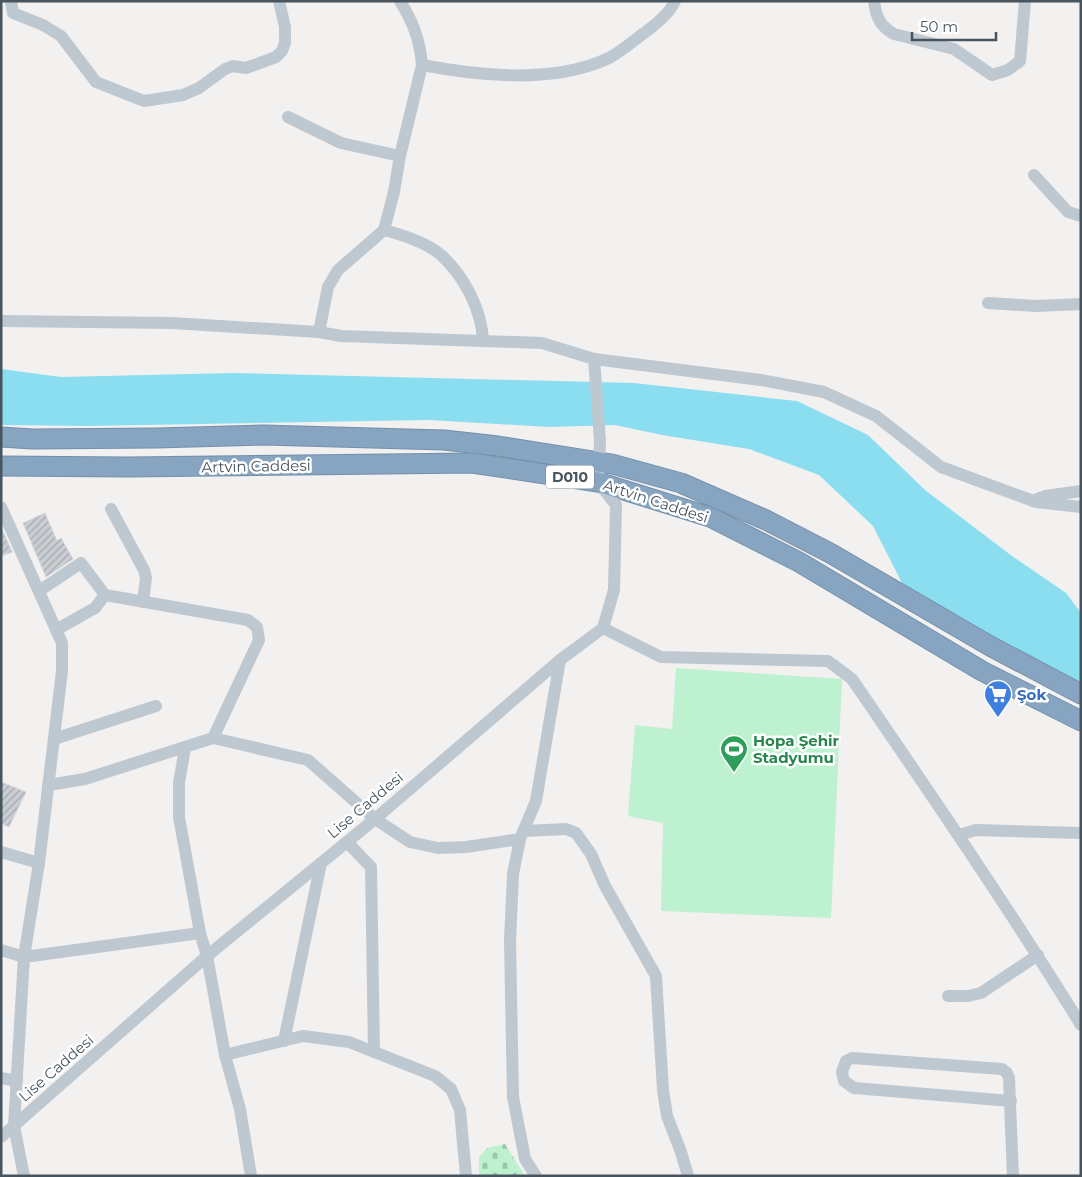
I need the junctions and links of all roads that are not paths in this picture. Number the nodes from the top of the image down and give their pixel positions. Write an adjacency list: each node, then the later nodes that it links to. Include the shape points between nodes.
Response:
1 (11, 1): 2 (street, via 13,13 61,36 96,82 144,101 184,95 225,69 233,66 246,68 276,57 285,43)
2 (279, 1)
3 (400, 1): 7 (street, via 421,46)
4 (675, 1): 7 (street, via 654,26 611,57 583,68 537,74 484,74)
5 (874, 1): 6 (street, via 875,12 885,29 954,49 992,76 1020,61)
6 (1024, 1)
7 (422, 64): 9 (street)
8 (288, 117): 9 (street, via 341,143)
9 (400, 156): 12 (street)
10 (1034, 175): 11 (street, via 1068,212)
11 (1081, 216)
12 (384, 230): 16 (street, via 338,270 328,287); 17 (street, via 441,255 464,283 481,320)
13 (988, 304): 14 (street)
14 (1081, 304)
15 (1, 321): 16 (street, via 172,323)
16 (319, 332): 17 (street, via 341,336)
17 (483, 341): 18 (street, via 542,343)
18 (594, 359): 20 (street); 24 (street, via 761,380 824,392 876,416 941,467)
19 (1, 437): 20 (highway, Artvin Caddesi / D010, via 264,435 444,440)
20 (600, 462): 22 (street); 34 (highway, Artvin Caddesi / D010, via 681,482 766,520 830,552 990,646)
21 (1, 466): 22 (highway, Artvin Caddesi / D010, via 472,463)
22 (598, 482): 31 (street, via 616,505 614,590); 36 (highway, Artvin Caddesi / D010, via 710,517 799,562 982,671)
23 (1081, 491): 24 (street, via 1042,496)
24 (1036, 502): 26 (street)
25 (1, 507): 28 (street)
26 (1081, 507)
27 (111, 509): 30 (street, via 144,570)
28 (39, 591): 29 (street, via 81,563); 32 (street)
29 (105, 595): 30 (street); 32 (street, via 95,608)
30 (143, 602): 37 (street, via 248,620 257,626 260,640)
31 (603, 628): 33 (street, Lise Caddesi); 43 (street, via 661,657 828,661 852,679)
32 (56, 630): 38 (street, via 62,643 62,670)
33 (560, 660): 41 (street, Lise Caddesi); 44 (street, via 536,801)
34 (1081, 694)
35 (156, 706): 38 (street)
36 (1081, 721)
37 (213, 738): 39 (street); 41 (street, via 308,760)
38 (54, 739): 40 (street)
39 (185, 748): 40 (street, via 85,779); 49 (street, via 179,784 179,817)
40 (48, 785): 47 (street)
41 (375, 819): 44 (street, via 410,842 438,848 466,848); 45 (street, Lise Caddesi)
42 (1081, 833): 43 (street, via 976,830)
43 (959, 834): 51 (street)
44 (522, 835): 67 (street, via 513,874 510,940 514,1097 525,1160); 68 (street, via 566,829 576,833 591,854 604,886 656,976 667,1116)
45 (347, 842): 48 (street, Lise Caddesi); 57 (street, via 371,867)
46 (1, 852): 47 (street)
47 (39, 863): 53 (street)
48 (320, 863): 52 (street, Lise Caddesi); 56 (street)
49 (200, 933): 52 (street); 53 (street)
50 (1, 950): 53 (street)
51 (1038, 955): 54 (street, via 981,993); 55 (street)
52 (207, 956): 58 (street); 62 (street, Lise Caddesi)
53 (24, 957): 60 (street)
54 (948, 996)
55 (1081, 1025)
56 (284, 1041): 57 (street, via 303,1036 349,1042); 58 (street)
57 (374, 1052): 66 (street, via 435,1076 451,1089 460,1110)
58 (225, 1055): 65 (street, via 240,1109)
59 (1, 1078): 60 (street)
60 (16, 1081): 62 (street)
61 (1011, 1101): 61 (street, via 854,1088 844,1081 842,1072 846,1061 852,1058 998,1068 1008,1076); 69 (street)
62 (14, 1126): 63 (street, Lise Caddesi); 64 (street)
63 (1, 1137)
64 (24, 1176)
65 (252, 1176)
66 (466, 1176)
67 (536, 1176)
68 (688, 1176)
69 (1012, 1176)

